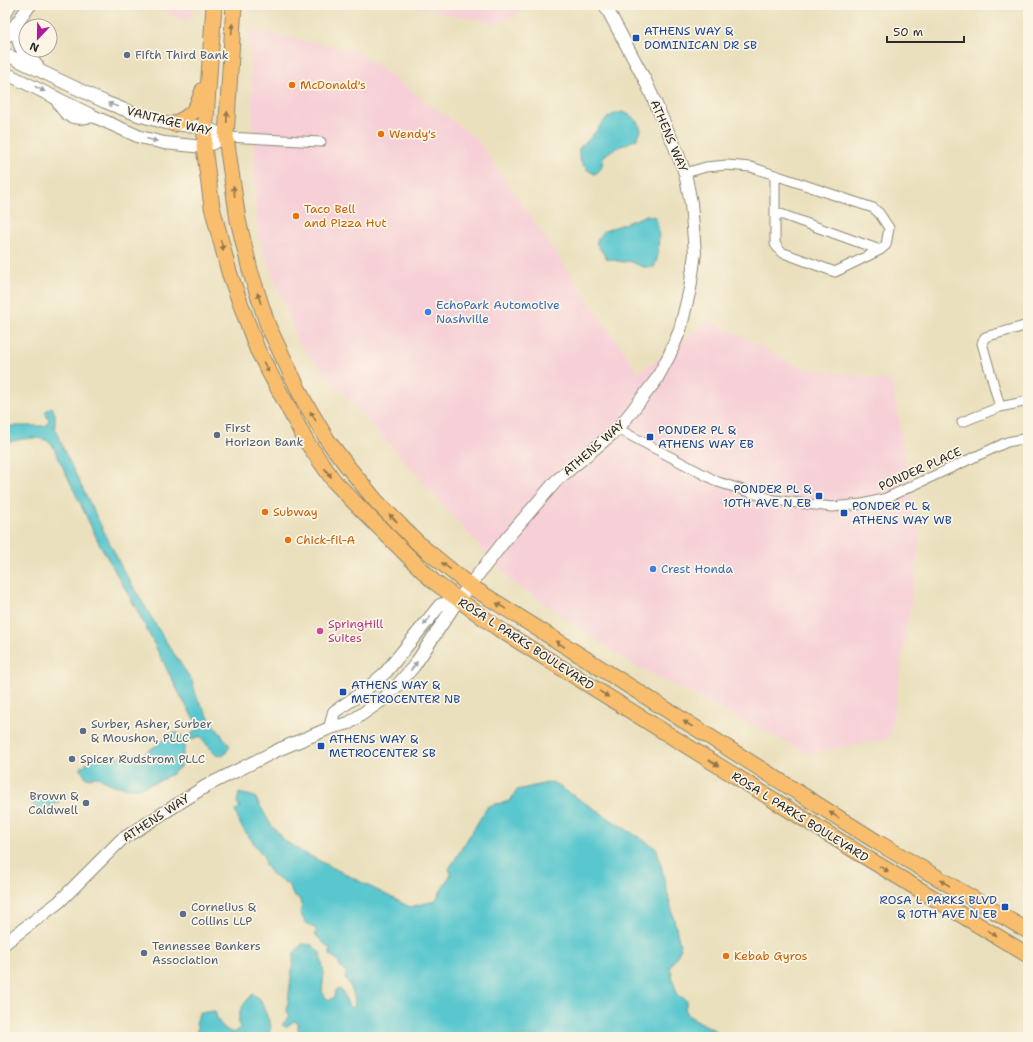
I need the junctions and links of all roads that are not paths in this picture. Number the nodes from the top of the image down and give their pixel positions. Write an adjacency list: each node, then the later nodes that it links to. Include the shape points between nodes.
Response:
1 (10, 5): 6 (street)
2 (30, 5): 7 (street)
3 (214, 5): 14 (main road, ROSA L PARKS BOULEVARD)
4 (234, 5): 20 (main road, ROSA L PARKS BOULEVARD, one-way to 4)
5 (605, 5): 23 (street, ATHENS WAY, via 645,80)
6 (5, 13)
7 (21, 18)
8 (18, 22): 9 (street); 10 (street)
9 (5, 37)
10 (18, 42)
11 (5, 54): 15 (street, VANTAGE WAY)
12 (28, 58): 15 (street)
13 (5, 72): 17 (street, VANTAGE WAY)
14 (208, 74): 18 (main road, via 199,103 192,114); 19 (main road, ROSA L PARKS BOULEVARD)
15 (50, 76): 18 (street, VANTAGE WAY, one-way to 15, via 138,115)
16 (5, 79): 17 (street)
17 (20, 80): 22 (street, VANTAGE WAY, one-way to 22, via 140,136 164,143)
18 (174, 124): 19 (street, VANTAGE WAY)
19 (205, 127): 20 (street, VANTAGE WAY); 22 (main road, ROSA L PARKS BOULEVARD)
20 (226, 137): 21 (street); 22 (street, VANTAGE WAY); 33 (main road, ROSA L PARKS BOULEVARD, one-way to 20, via 420,545 376,501 328,441 303,399 272,336 250,270 238,220)
21 (321, 142)
22 (204, 147): 34 (main road, ROSA L PARKS BOULEVARD, one-way to 34, via 212,207 229,272 252,339 290,414 339,486 392,542 433,581)
23 (685, 173): 24 (street, via 727,165 751,167); 31 (street, ATHENS WAY, via 691,203 695,253 680,330 669,356 641,401)
24 (776, 176): 25 (street); 26 (street, via 873,208 889,228 886,245)
25 (775, 212): 26 (street); 26 (street, via 775,244 781,252 835,272)
26 (880, 250)
27 (1028, 325): 29 (street, via 985,336 982,343)
28 (1028, 401): 29 (street)
29 (1000, 407): 30 (street)
30 (962, 422)
31 (618, 429): 32 (street, PONDER PLACE, via 718,482 774,500 832,507 886,498 1007,442); 33 (street, ATHENS WAY, via 557,480)
32 (1028, 438)
33 (470, 586): 34 (street, ATHENS WAY); 36 (main road, ROSA L PARKS BOULEVARD, one-way to 33, via 871,838)
34 (458, 600): 35 (street, ATHENS WAY, one-way to 34, via 349,723 395,688 414,666); 35 (street, one-way to 35, via 440,605 386,672 364,692 334,712); 38 (main road, ROSA L PARKS BOULEVARD, one-way to 38, via 499,629)
35 (330, 728): 37 (street, ATHENS WAY, via 280,749 206,786 121,840 59,902)
36 (1028, 931)
37 (5, 943)
38 (1028, 955)

